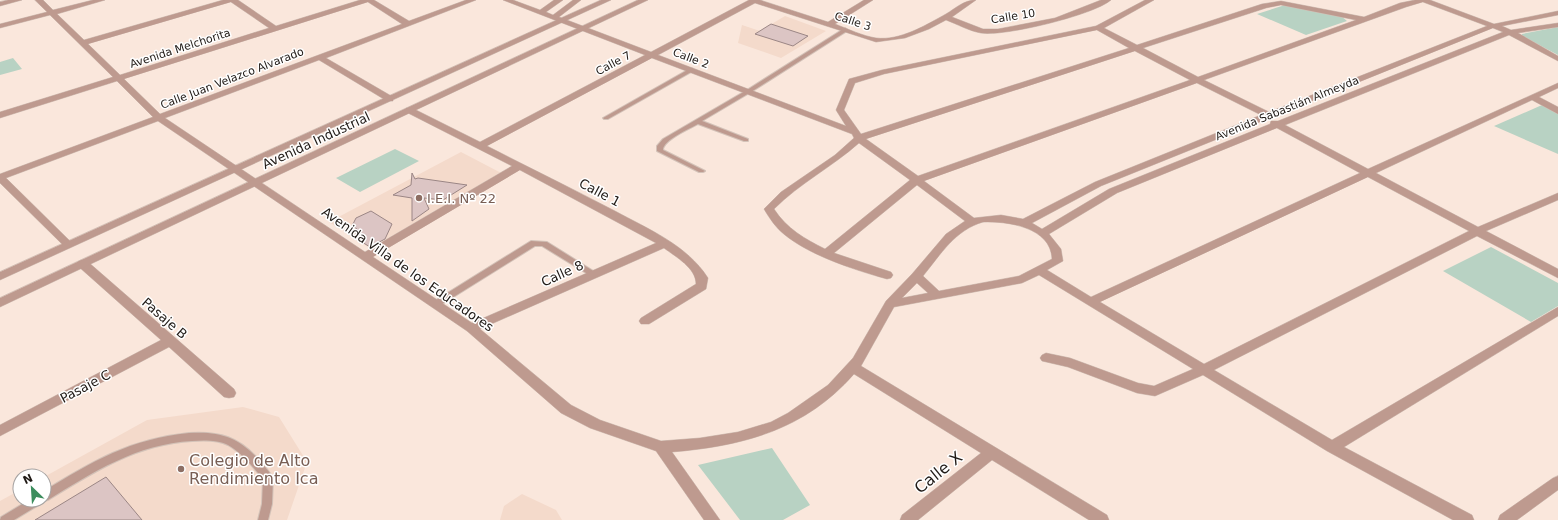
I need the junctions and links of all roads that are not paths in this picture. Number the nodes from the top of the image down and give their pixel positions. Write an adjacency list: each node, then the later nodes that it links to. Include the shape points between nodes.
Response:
1 (18, 0): 23 (street)
2 (39, 0): 24 (street, Avenida Villa de los Educadores)
3 (101, 0): 24 (street)
4 (232, 0): 36 (street); 40 (street)
5 (368, 0): 30 (street); 36 (street, Avenida Melchorita)
6 (472, 0): 30 (street, Calle Juan Velazco Alvarado)
7 (507, 0): 25 (street, Calle 2)
8 (559, 0): 25 (street)
9 (577, 0): 28 (street)
10 (607, 0): 28 (street, Avenida Industrial)
11 (644, 0): 37 (street, Avenida Industrial)
12 (754, 0): 31 (street, Calle 3); 42 (street, Calle 7)
13 (869, 0): 31 (street)
14 (972, 0): 27 (street, Calle 3)
15 (1106, 0): 27 (street, Calle 10, via 1057,20 998,31 982,31)
16 (1150, 0): 35 (street)
17 (1270, 0): 21 (street)
18 (1396, 0): 22 (street)
19 (1445, 0): 20 (street)
20 (1426, 1): 22 (street); 34 (street)
21 (1281, 3): 29 (street); 41 (street)
22 (1411, 3): 29 (street)
23 (0, 4)
24 (51, 13): 33 (street); 40 (street, Avenida Villa de los Educadores)
25 (541, 13): 28 (street, Calle 2)
26 (1558, 14): 34 (street, Avenida Sabastián Almeyda)
27 (946, 17): 38 (street, Calle 3, via 909,35 887,40 876,40)
28 (557, 19): 37 (street, Calle 2); 51 (street, Avenida Industrial)
29 (1364, 19): 47 (street)
30 (408, 24): 43 (street, Calle Juan Velazco Alvarado)
31 (829, 25): 38 (street, Calle 3)
32 (1558, 25): 39 (street, Avenida Sabastián Almeyda)
33 (0, 26)
34 (1493, 26): 39 (street); 55 (street, Avenida Sabastián Almeyda)
35 (1098, 28): 41 (street); 60 (street, via 882,72 852,81 840,110)
36 (275, 29): 46 (street, Avenida Melchorita)
37 (583, 29): 42 (street, Calle 2); 52 (street, Avenida Industrial)
38 (845, 30): 49 (lane)
39 (1510, 32): 44 (street); 59 (street, Avenida Sabastián Almeyda)
40 (83, 43): 46 (street, Avenida Villa de los Educadores)
41 (1136, 48): 47 (street); 60 (street)
42 (652, 55): 45 (street, Calle 2); 62 (street, Calle 7)
43 (319, 57): 51 (street); 56 (street, Calle Juan Velazco Alvarado)
44 (1558, 59)
45 (691, 70): 49 (street, Calle 2); 57 (lane)
46 (118, 79): 54 (street, Avenida Melchorita); 56 (street, Avenida Villa de los Educadores)
47 (1197, 80): 55 (street); 68 (street)
48 (1558, 84): 50 (street)
49 (749, 91): 58 (lane); 60 (street, Calle 2)
50 (1532, 97): 53 (street); 65 (street)
51 (390, 99): 66 (street, Avenida Industrial)
52 (409, 110): 62 (street, Calle 1); 66 (street, Avenida Industrial)
53 (1558, 111)
54 (0, 115)
55 (1266, 116): 59 (street); 71 (street, Avenida Sabastián Almeyda, via 1098,184)
56 (158, 117): 66 (street, Avenida Villa de los Educadores); 67 (street, Calle Juan Velazco Alvarado)
57 (606, 118)
58 (697, 121): 61 (lane); 64 (lane, via 665,140 660,146 660,151)
59 (1277, 124): 65 (street); 73 (street, Avenida Sabastián Almeyda, via 1113,191)
60 (857, 135): 68 (street); 76 (street, via 839,156 803,178 769,209 772,219 786,232 803,243)
61 (746, 140)
62 (480, 146): 63 (street, Calle 1)
63 (518, 167): 74 (street, Calle 1); 77 (street)
64 (702, 171)
65 (1369, 172): 72 (street); 86 (street)
66 (245, 176): 75 (street, Avenida Industrial); 77 (street, Avenida Villa de los Educadores); 78 (street, Avenida Industrial)
67 (0, 177): 75 (street)
68 (917, 180): 70 (street); 76 (street)
69 (1558, 196): 72 (street)
70 (972, 221): 71 (street, via 1005,218); 84 (street, via 956,230)
71 (1024, 223): 73 (street)
72 (1478, 232): 81 (street); 96 (street)
73 (1042, 233): 79 (street, via 1056,249 1057,261)
74 (665, 243): 80 (street, Calle 8); 91 (street, Calle 1, via 692,264 702,278 702,286)
75 (69, 245): 83 (street, Avenida Industrial)
76 (827, 253): 82 (street)
77 (366, 256): 88 (street, Avenida Villa de los Educadores)
78 (83, 264): 87 (street, Avenida Industrial); 93 (street, Pasaje B)
79 (1040, 271): 85 (street, via 1022,278); 86 (street)
80 (594, 274): 88 (lane, via 544,244 534,243); 92 (street, Calle 8)
81 (1558, 274)
82 (887, 275)
83 (0, 276)
84 (917, 276): 85 (street); 89 (street)
85 (938, 296): 89 (street)
86 (1092, 301): 96 (street)
87 (0, 303)
88 (436, 304): 92 (street, Avenida Villa de los Educadores)
89 (890, 304): 95 (street)
90 (1558, 311): 100 (street)
91 (645, 321)
92 (471, 328): 99 (street, Avenida Villa de los Educadores, via 566,409 595,424)
93 (170, 341): 97 (street, Pasaje B); 98 (street, Pasaje C)
94 (1046, 358): 96 (street, via 1070,363 1137,388 1155,391)
95 (853, 367): 99 (street, via 810,406 785,422 738,438); 101 (street)
96 (1203, 370): 100 (street)
97 (229, 393)
98 (0, 431)
99 (660, 447): 107 (street)
100 (1332, 447): 110 (street)
101 (991, 452): 108 (street, Calle X); 109 (street)
102 (1558, 482): 111 (street)
103 (52, 491): 106 (lane, via 100,462 135,446 170,438 205,436 230,442 250,457 268,478 267,504)
104 (25, 508): 105 (lane)
105 (6, 520)
106 (263, 520)
107 (714, 520)
108 (907, 520)
109 (1102, 520)
110 (1467, 520)
111 (1506, 520)

